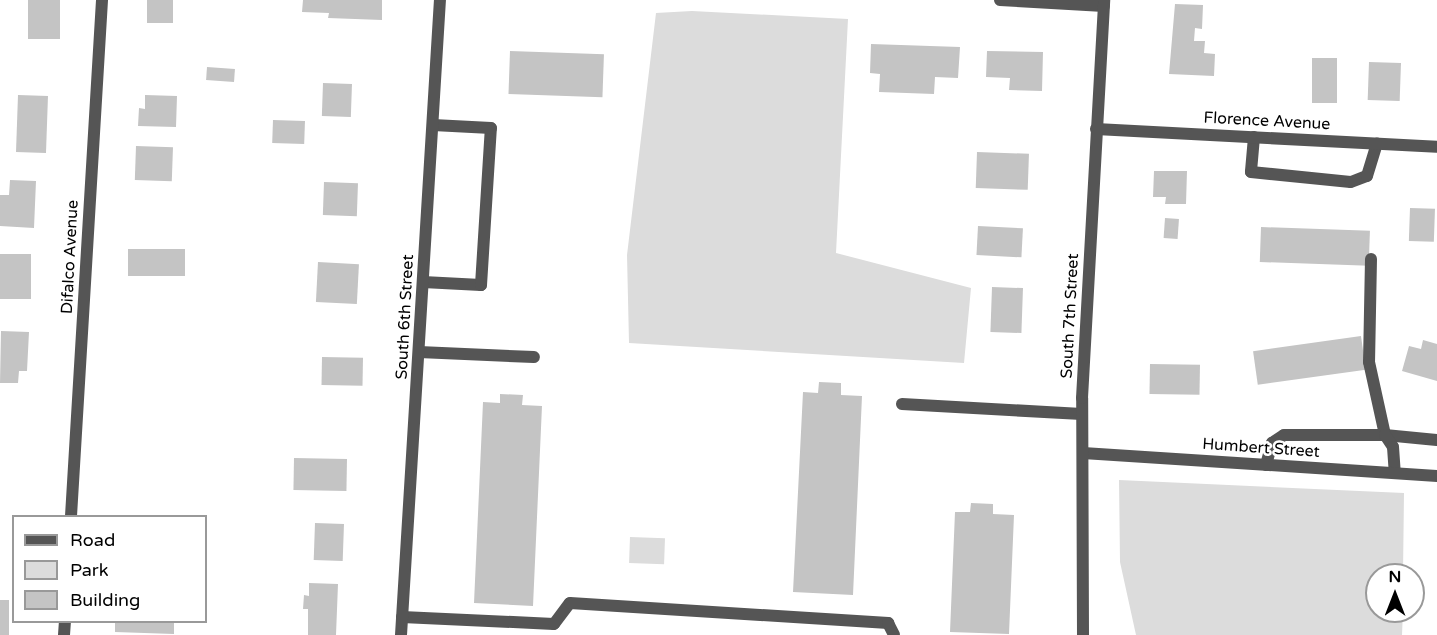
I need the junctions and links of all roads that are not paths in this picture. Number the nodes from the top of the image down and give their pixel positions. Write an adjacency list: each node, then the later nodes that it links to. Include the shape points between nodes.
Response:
1 (102, 0): 22 (street, Difalco Avenue)
2 (440, 0): 5 (street, South 6th Street)
3 (1000, 0): 4 (street)
4 (1104, 3): 6 (street, South 7th Street)
5 (433, 125): 11 (street, South 6th Street); 11 (street, via 491,128 481,285)
6 (1096, 129): 7 (street, Florence Avenue); 15 (street, South 7th Street)
7 (1254, 137): 8 (street, Florence Avenue); 8 (street, via 1251,172 1351,182 1366,176)
8 (1377, 143): 9 (street, Florence Avenue)
9 (1437, 147)
10 (1371, 259): 16 (street, via 1369,362)
11 (423, 282): 12 (street, South 6th Street)
12 (419, 352): 13 (street); 23 (street, South 6th Street)
13 (534, 357)
14 (902, 404): 15 (street)
15 (1083, 414): 18 (street, South 7th Street)
16 (1385, 435): 17 (street); 19 (street, via 1284,435 1272,443); 20 (street, via 1393,447)
17 (1437, 440)
18 (1083, 453): 19 (street, Humbert Street); 26 (street, South 7th Street)
19 (1266, 465): 20 (street, Humbert Street)
20 (1395, 473): 21 (street, Humbert Street)
21 (1437, 476)
22 (71, 515)
23 (402, 617): 24 (street, South 6th Street); 25 (street, via 554,624 570,603 888,623)
24 (401, 635)
25 (894, 635)
26 (1083, 635)

